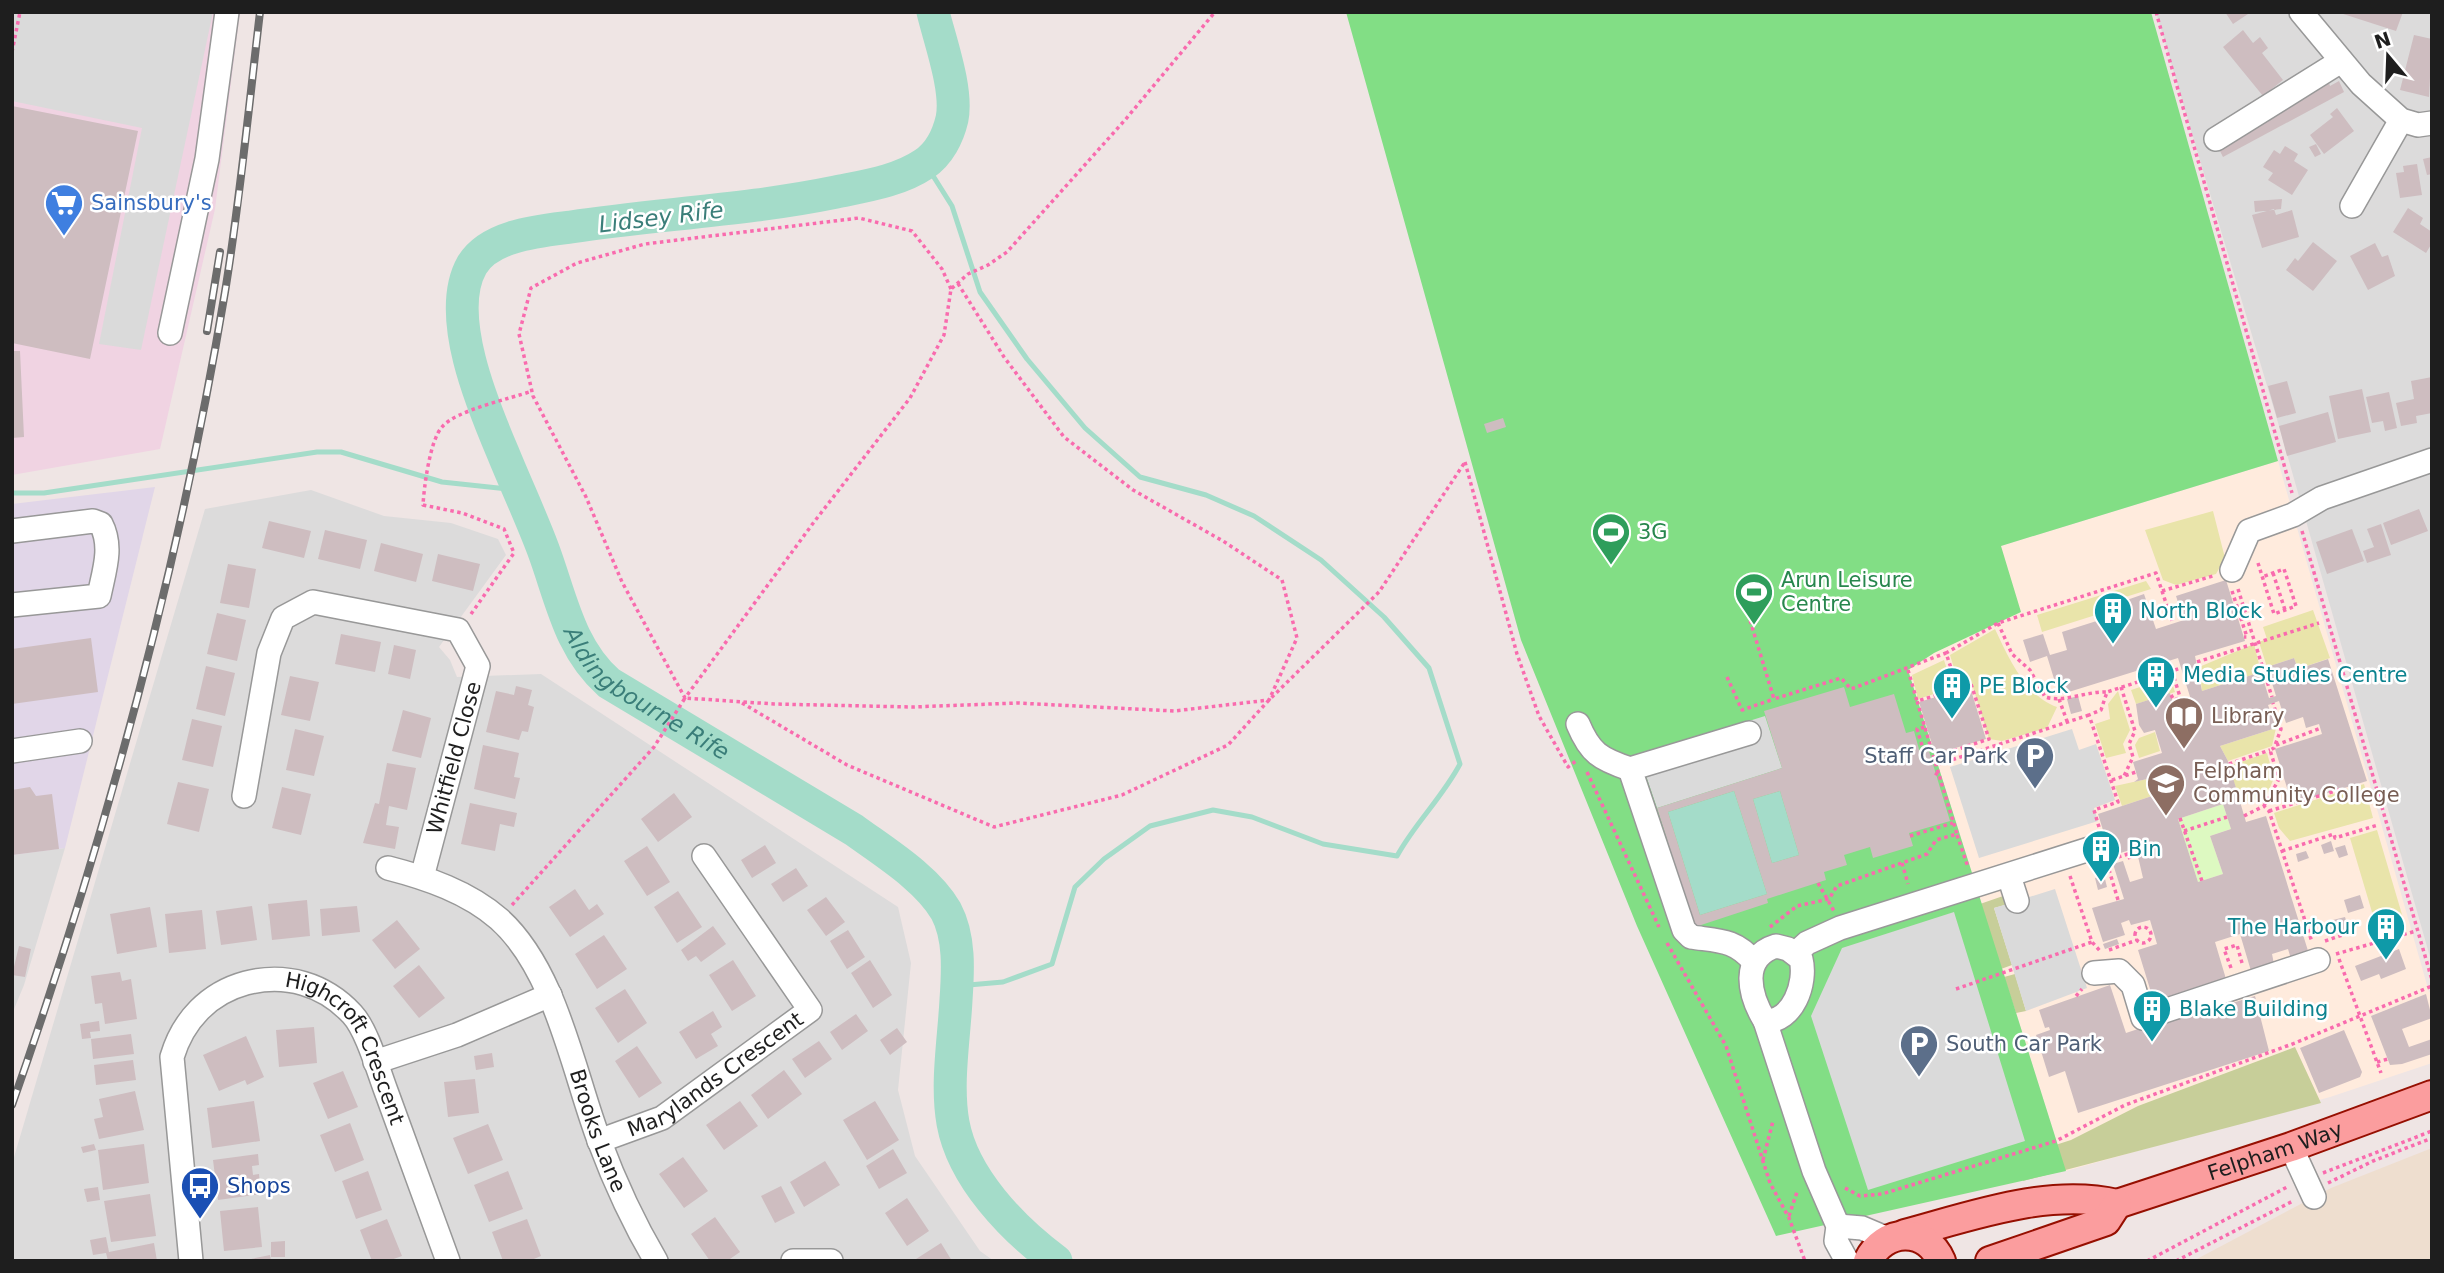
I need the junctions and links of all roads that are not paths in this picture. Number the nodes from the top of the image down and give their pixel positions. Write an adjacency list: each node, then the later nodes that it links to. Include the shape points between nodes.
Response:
1 (227, 12): 8 (street, via 207,159)
2 (2301, 12): 3 (street)
3 (2341, 61): 4 (street); 6 (street)
4 (2400, 120): 5 (street, via 2418,125); 7 (street)
5 (2432, 122)
6 (2216, 139)
7 (2352, 206)
8 (170, 333)
9 (2432, 460): 11 (street, via 2322,498 2293,515 2249,530)
10 (12, 531): 12 (street, via 93,521 107,535 108,552 99,596)
11 (2231, 579)
12 (12, 605)
13 (1578, 724): 17 (street, via 1586,754)
14 (1749, 733): 17 (street)
15 (80, 741): 16 (street)
16 (12, 751)
17 (1630, 769): 27 (street, via 1684,930 1691,937 1733,943)
18 (244, 796): 23 (street, Whitfield Close, via 269,653 282,618 313,602 458,630 478,666)
19 (2108, 855): 22 (street)
20 (704, 856): 33 (street, Marylands Crescent, via 810,1010 662,1118)
21 (388, 869): 23 (street, Brooks Lane)
22 (2009, 876): 24 (street); 25 (street, via 1840,928)
23 (422, 877): 29 (street, Brooks Lane, via 476,902 499,920 518,940)
24 (2017, 901)
25 (1796, 953): 27 (street, via 1776,946); 30 (street, via 1803,966 1796,998 1786,1015)
26 (2315, 953): 28 (street, via 2243,985 2143,1018 2133,985 2119,971)
27 (1754, 962): 30 (street, via 1750,981)
28 (2094, 973)
29 (550, 995): 31 (street, via 457,1035); 33 (street, Brooks Lane)
30 (1765, 1021): 37 (street, via 1814,1171)
31 (375, 1062): 39 (street, Highcroft Crescent, via 354,1016 321,989 281,978 251,982 223,989 200,1009 179,1035 172,1057); 40 (street, Highcroft Crescent)
32 (2432, 1095): 34 (main road, Felpham Way)
33 (600, 1141): 41 (street, Brooks Lane, via 632,1221)
34 (2291, 1147): 35 (street); 36 (main road, Felpham Way)
35 (2314, 1197)
36 (2117, 1204): 38 (main road, Felpham Way, via 2090,1198 2002,1208); 47 (main road, Felpham Way, via 2106,1221)
37 (1838, 1226): 38 (street); 44 (street, via 1836,1241)
38 (1897, 1236): 45 (main road, via 1873,1251); 46 (main road, via 1929,1243)
39 (191, 1261)
40 (448, 1261)
41 (656, 1261)
42 (793, 1261): 43 (street)
43 (831, 1261)
44 (1847, 1261)
45 (1868, 1261)
46 (1941, 1261)
47 (1990, 1261)

